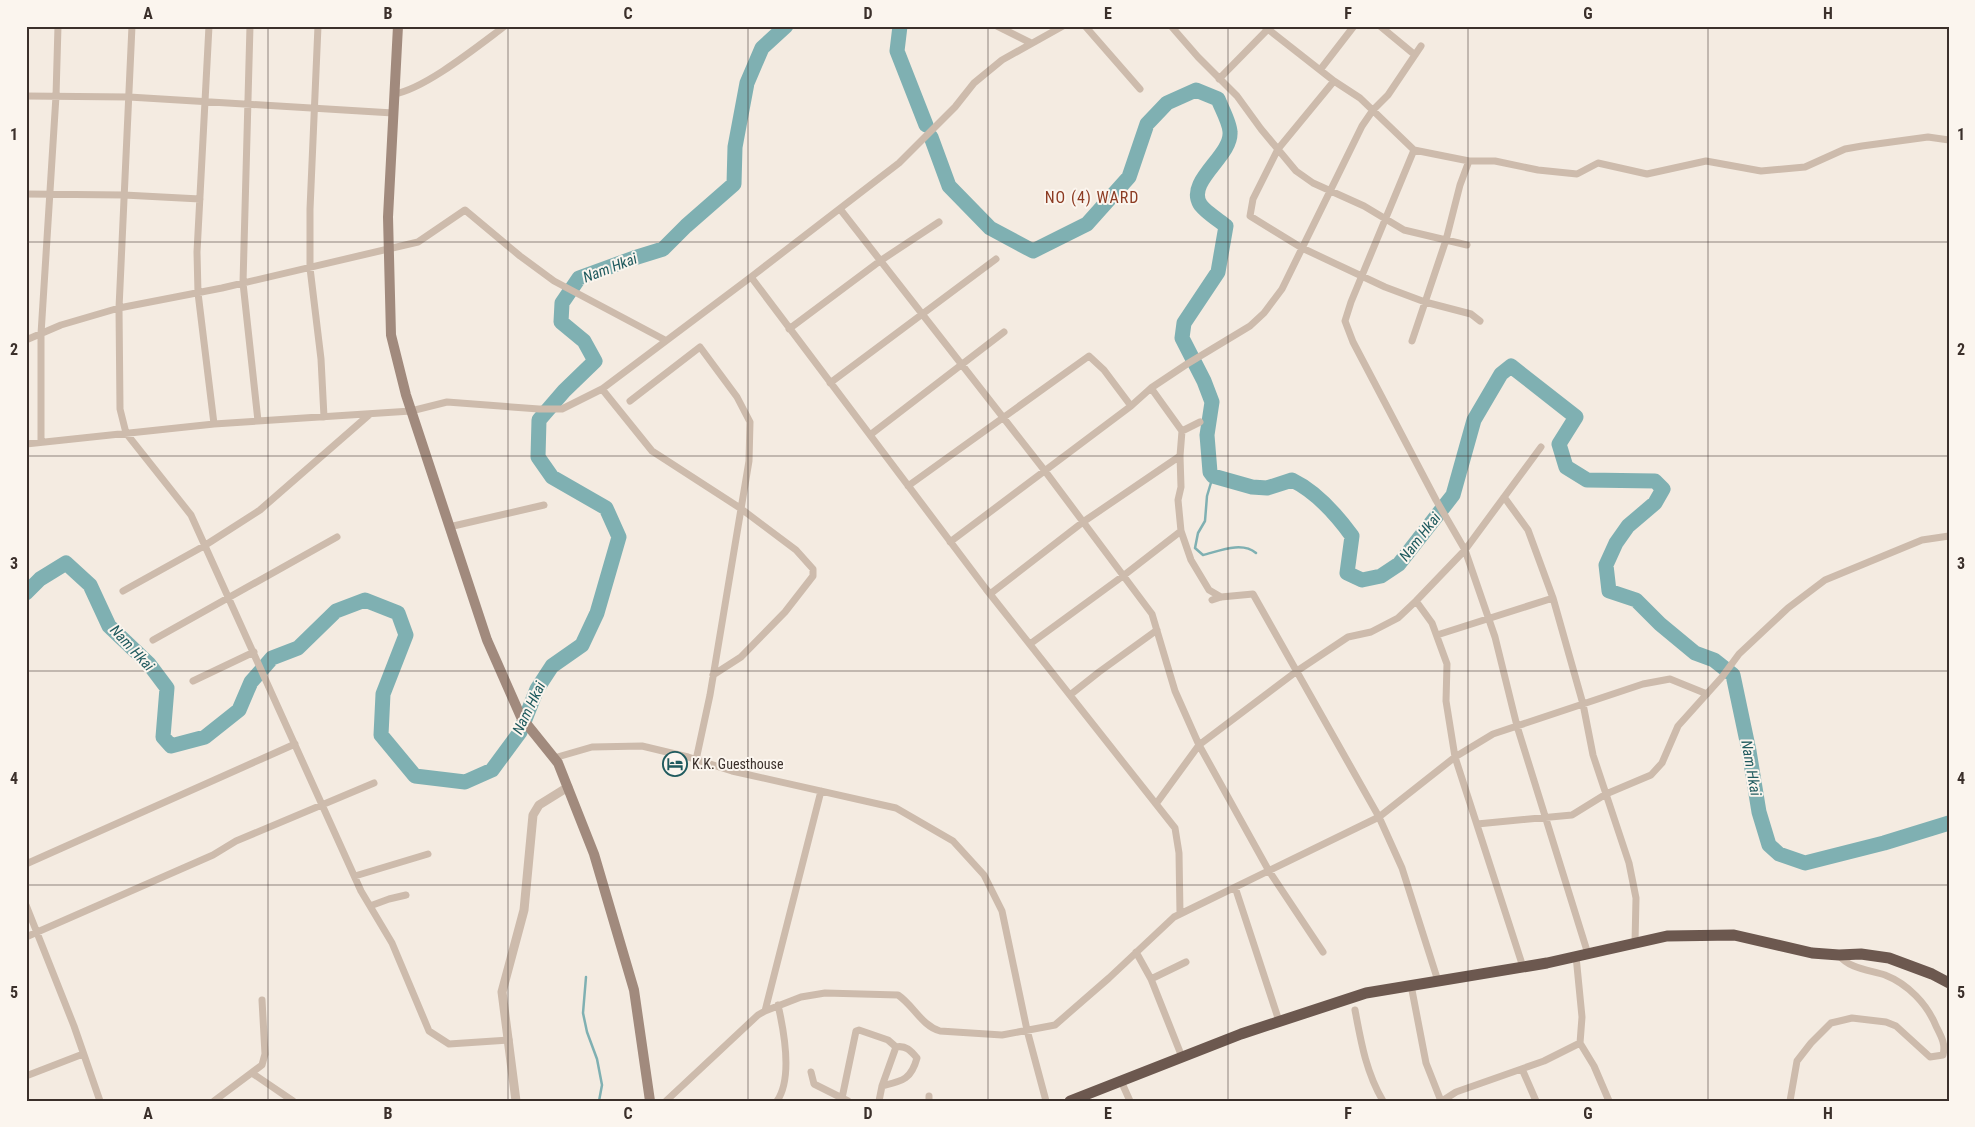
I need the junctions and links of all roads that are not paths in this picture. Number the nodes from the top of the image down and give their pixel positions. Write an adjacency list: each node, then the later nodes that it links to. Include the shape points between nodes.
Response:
1 (58, 26): 24 (street)
2 (132, 26): 25 (street)
3 (209, 26): 26 (street)
4 (250, 26): 27 (street)
5 (318, 26): 28 (street)
6 (398, 26): 22 (main road)
7 (505, 26): 22 (street, via 425,82)
8 (998, 26): 15 (street)
9 (1062, 26): 15 (street)
10 (1085, 26): 21 (street)
11 (1171, 26): 19 (street)
12 (1354, 26): 18 (street)
13 (1380, 26): 17 (street)
14 (1268, 27): 18 (street); 19 (street)
15 (1031, 43): 40 (street, via 1002,60 974,83 899,163)
16 (1421, 46): 17 (street)
17 (1415, 55): 29 (street, via 1388,95)
18 (1320, 70): 20 (street)
19 (1219, 79): 32 (street, via 1237,96)
20 (1334, 81): 29 (street); 32 (street)
21 (1140, 89)
22 (394, 94): 30 (main road)
23 (26, 96): 24 (street)
24 (56, 96): 25 (street); 37 (street)
25 (128, 97): 26 (street); 38 (street)
26 (206, 102): 27 (street); 39 (street)
27 (247, 104): 28 (street); 52 (street)
28 (314, 108): 30 (street); 49 (street)
29 (1373, 110): 33 (street); 35 (street)
30 (393, 113): 46 (main road)
31 (1949, 140): 34 (street, via 1928,137 1862,146 1845,149 1804,167 1761,171 1706,161 1647,174 1598,164 1577,174 1496,161)
32 (1278, 149): 35 (street, via 1296,171); 45 (street, via 1252,199 1250,216)
33 (1414, 150): 34 (street); 41 (street)
34 (1468, 161): 43 (street)
35 (1330, 192): 41 (street); 45 (street)
36 (26, 194): 37 (street)
37 (51, 195): 38 (street); 60 (street)
38 (124, 195): 39 (street); 55 (street)
39 (200, 199): 53 (street)
40 (840, 209): 48 (street); 51 (street)
41 (1385, 218): 43 (street, via 1404,230); 50 (street)
42 (939, 222): 48 (street)
43 (1446, 240): 44 (street); 54 (street)
44 (1467, 245)
45 (1302, 248): 50 (street); 66 (street, via 1282,289 1250,326)
46 (388, 250): 49 (street); 62 (street, via 418,242 465,210 554,281); 70 (main road, via 391,335)
47 (996, 259): 56 (street)
48 (880, 261): 56 (street); 58 (street)
49 (310, 268): 52 (street); 72 (street)
50 (1362, 276): 54 (street); 96 (street, via 1345,321 1353,342)
51 (750, 277): 58 (street); 62 (street)
52 (243, 283): 53 (street); 74 (street)
53 (198, 292): 55 (street); 76 (street)
54 (1425, 302): 57 (street, via 1471,314); 63 (street)
55 (119, 308): 60 (street); 78 (street, via 120,409)
56 (922, 314): 64 (street); 65 (street)
57 (1480, 321)
58 (789, 329): 65 (street)
59 (1004, 332): 64 (street)
60 (41, 334): 61 (street); 80 (street)
61 (26, 340)
62 (665, 340): 67 (street)
63 (1412, 341)
64 (962, 365): 73 (street); 79 (street)
65 (830, 383): 79 (street)
66 (1151, 388): 69 (street); 77 (street)
67 (602, 389): 70 (street, via 562,409 447,402); 88 (street, via 652,451)
68 (630, 401): 88 (street, via 700,347 737,397 750,422 749,460)
69 (1130, 406): 73 (street, via 1104,370 1089,356); 84 (street)
70 (411, 411): 71 (street); 90 (main road)
71 (370, 414): 72 (street); 95 (street, via 260,510)
72 (324, 416): 74 (street)
73 (1004, 418): 84 (street); 85 (street)
74 (258, 421): 76 (street)
75 (1200, 422): 77 (street)
76 (214, 424): 78 (street)
77 (1182, 431): 83 (street)
78 (126, 432): 80 (street); 95 (street, via 191,515)
79 (870, 435): 85 (street)
80 (41, 442): 81 (street)
81 (26, 444)
82 (1541, 447): 86 (street)
83 (1180, 456): 89 (street); 91 (street, via 1178,500)
84 (1045, 471): 89 (street); 94 (street)
85 (908, 486): 94 (street)
86 (1504, 497): 96 (street); 102 (street, via 1528,530)
87 (544, 505): 90 (street)
88 (740, 508): 112 (street); 112 (street, via 796,550 813,569 813,576 785,612 741,657)
89 (1083, 522): 97 (street); 99 (street)
90 (449, 527): 121 (main road, via 487,640 521,717)
91 (1181, 531): 97 (street); 100 (street, via 1191,560 1204,582 1209,590)
92 (1949, 536): 114 (street, via 1922,540 1825,580 1788,608 1739,654)
93 (337, 537): 101 (street)
94 (950, 542): 99 (street)
95 (204, 546): 98 (street); 101 (street)
96 (1465, 550): 104 (street); 105 (street)
97 (1123, 576): 106 (street, via 1152,614); 109 (street)
98 (123, 590)
99 (990, 594): 109 (street)
100 (1221, 597): 103 (street); 111 (street, via 1253,594)
101 (230, 598): 108 (street); 110 (street)
102 (1553, 598): 105 (street); 116 (street)
103 (1212, 600)
104 (1416, 601): 107 (street, via 1432,622); 111 (street, via 1398,618 1371,632 1348,637)
105 (1488, 618): 107 (street); 117 (street)
106 (1157, 630): 115 (street); 119 (street, via 1175,691)
107 (1437, 635): 120 (street, via 1447,664 1446,701)
108 (153, 640)
109 (1030, 644): 115 (street)
110 (254, 652): 113 (street); 118 (street)
111 (1297, 671): 119 (street); 129 (street)
112 (713, 675): 122 (street)
113 (193, 681)
114 (1707, 694): 116 (street, via 1670,679 1643,684); 126 (street, via 1678,726 1662,763 1651,776)
115 (1070, 695): 127 (street)
116 (1583, 704): 117 (street); 126 (street, via 1593,755)
117 (1517, 726): 120 (street, via 1493,734); 130 (street)
118 (295, 744): 128 (street); 133 (street)
119 (1200, 745): 127 (street); 134 (street)
120 (1455, 757): 129 (street); 131 (street)
121 (554, 758): 122 (street, via 592,746 642,746); 124 (main road)
122 (696, 760): 125 (street)
123 (374, 783): 128 (street)
124 (568, 787): 160 (street, via 539,806 533,814 524,910 502,992); 176 (main road, via 594,854 634,990)
125 (821, 791): 157 (street); 159 (street, via 896,808 953,841 984,875 1002,911)
126 (1606, 794): 130 (street, via 1572,815); 143 (street, via 1630,863 1636,898)
127 (1156, 804): 140 (street, via 1175,828 1179,853)
128 (323, 805): 135 (street); 141 (street)
129 (1379, 817): 134 (street); 151 (street, via 1402,868)
130 (1545, 818): 131 (street); 146 (street)
131 (1477, 824): 149 (street)
132 (428, 854): 135 (street)
133 (26, 864)
134 (1269, 871): 136 (street); 145 (street)
135 (354, 876): 139 (street)
136 (1235, 887): 140 (street); 158 (street)
137 (406, 895): 139 (street)
138 (26, 906): 141 (street)
139 (370, 906): 160 (street, via 392,943 429,1031 449,1044)
140 (1180, 914): 144 (street)
141 (36, 932): 142 (street); 163 (street)
142 (26, 937)
143 (1635, 943): 146 (highway); 147 (highway, via 1667,936 1734,936 1784,948)
144 (1136, 952): 150 (street); 159 (street, via 1054,1025)
145 (1322, 952)
146 (1582, 955): 149 (highway); 161 (street)
147 (1839, 955): 152 (highway, via 1889,958); 187 (street, via 1856,967 1887,976 1917,996 1935,1023 1945,1047 1944,1055 1930,1057 1896,1026 1886,1022 1852,1018 1831,1023 1797,1061)
148 (1186, 962): 150 (street)
149 (1523, 967): 151 (highway)
150 (1151, 979): 164 (street)
151 (1438, 981): 153 (highway)
152 (1949, 983)
153 (1411, 985): 158 (highway, via 1366,993); 184 (street, via 1426,1063)
154 (262, 1000): 167 (street, via 265,1054 262,1065)
155 (778, 1005): 157 (street); 159 (street, via 825,993 898,994 933,1029 1002,1036); 178 (street, via 787,1067)
156 (1355, 1010): 183 (street, via 1367,1068)
157 (765, 1011): 177 (street)
158 (1279, 1021): 164 (highway)
159 (1027, 1030): 180 (street)
160 (508, 1040): 175 (street)
161 (1580, 1043): 165 (street); 186 (street)
162 (896, 1047): 170 (street); 170 (street, via 909,1049 917,1058 915,1067 905,1079); 171 (street, via 888,1040 856,1031)
163 (84, 1054): 168 (street); 172 (street)
164 (1182, 1057): 169 (highway)
165 (1522, 1069): 184 (street, via 1456,1092); 185 (street)
166 (811, 1072): 171 (street, via 814,1084)
167 (252, 1073): 173 (street); 174 (street)
168 (26, 1076)
169 (1120, 1081): 181 (highway); 182 (street)
170 (882, 1086): 179 (street)
171 (845, 1099)
172 (100, 1101)
173 (214, 1101)
174 (293, 1101)
175 (516, 1101)
176 (650, 1101)
177 (666, 1101)
178 (777, 1101)
179 (879, 1101)
180 (1046, 1101)
181 (1070, 1101)
182 (1130, 1101)
183 (1383, 1101)
184 (1442, 1101)
185 (1536, 1101)
186 (1609, 1101)
187 (1790, 1101)

